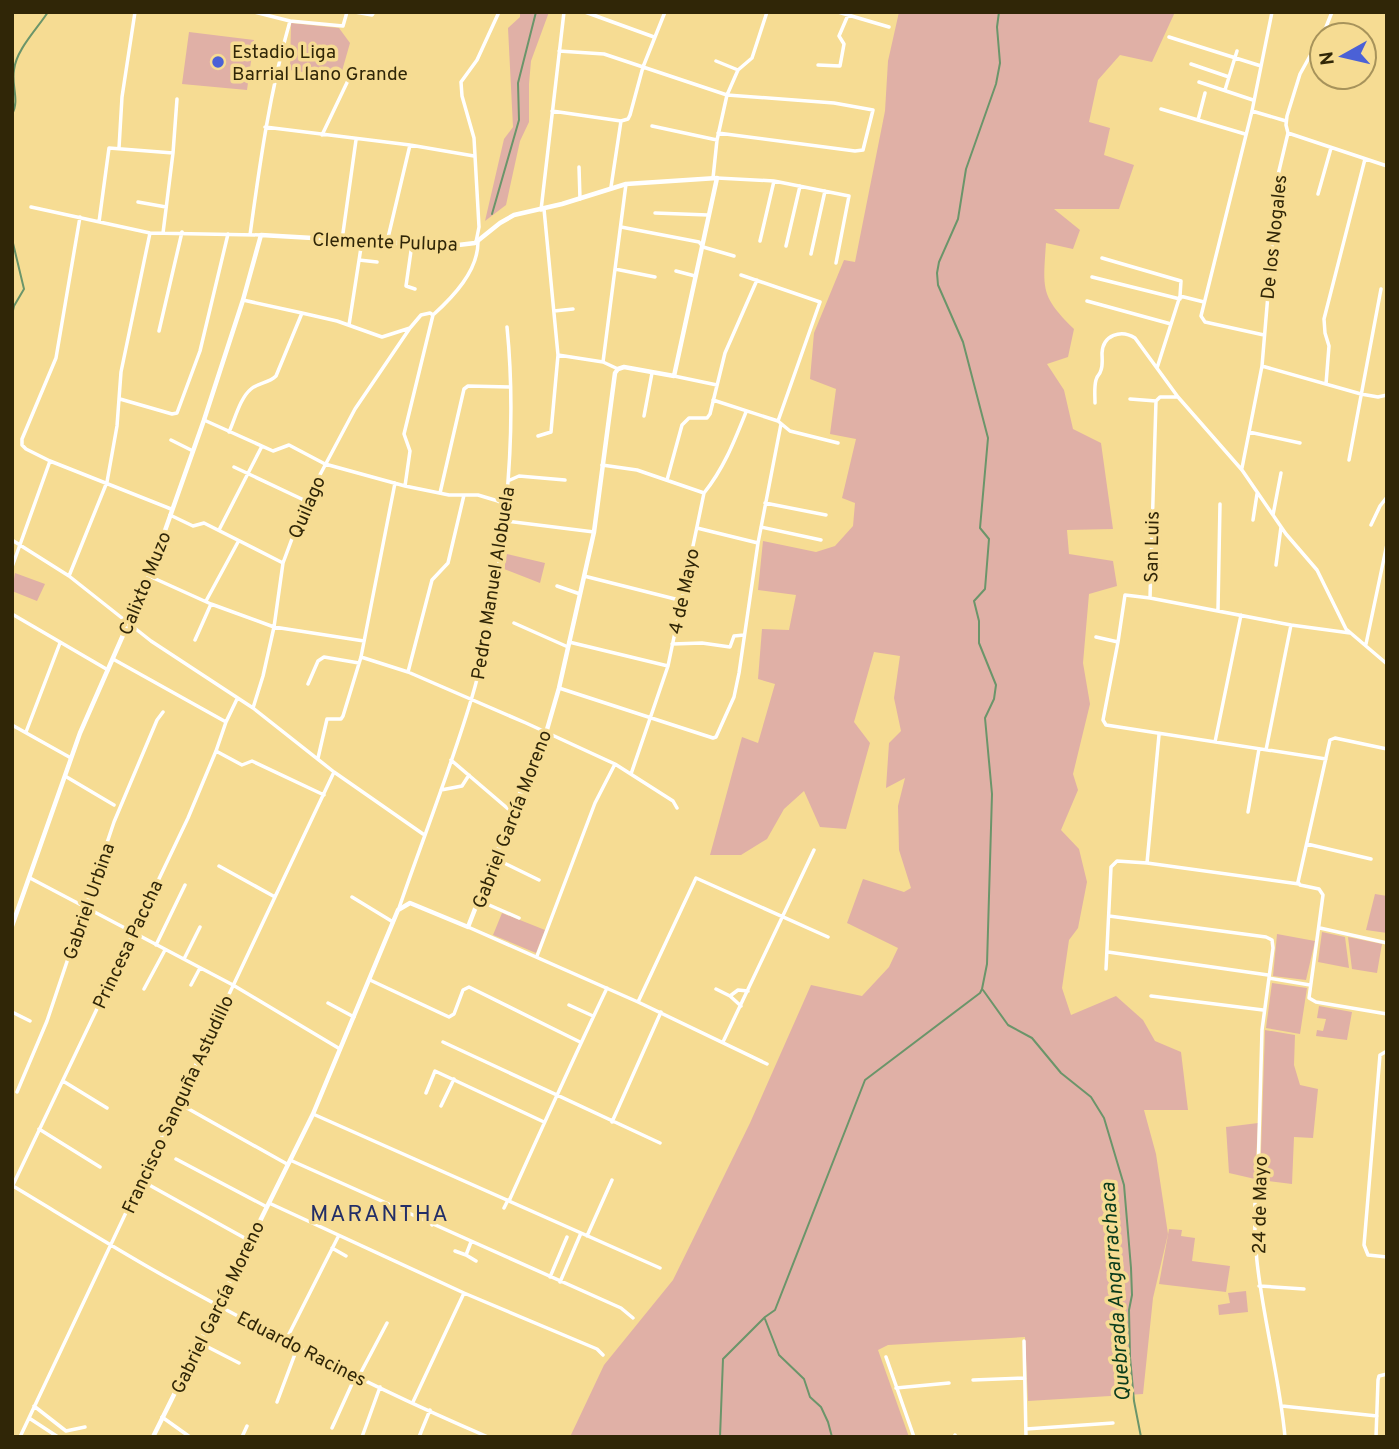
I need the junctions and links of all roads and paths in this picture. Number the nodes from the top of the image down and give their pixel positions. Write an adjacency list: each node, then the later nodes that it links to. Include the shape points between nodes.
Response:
1 (135, 12): 51 (street)
2 (254, 12): 15 (street)
3 (347, 12): 15 (street, via 343,26)
4 (355, 12): 13 (street)
5 (499, 12): 54 (street, via 477,60 461,82)
6 (564, 12): 19 (street)
7 (585, 12): 17 (street)
8 (665, 12): 17 (street)
9 (767, 12): 28 (street, via 752,58)
10 (838, 12): 14 (street)
11 (1272, 12): 25 (street)
12 (1332, 12): 41 (street, De los Nogales, via 1300,74)
13 (374, 13)
14 (848, 15): 16 (street); 24 (street, via 839,36 844,44 840,66)
15 (290, 21): 43 (street)
16 (888, 27)
17 (654, 37): 26 (street)
18 (1169, 37): 21 (street)
19 (559, 51): 26 (street, via 604,54); 37 (street)
20 (1237, 51): 21 (street)
21 (1235, 58): 25 (street); 29 (street)
22 (716, 61): 28 (street)
23 (1191, 64): 29 (street)
24 (818, 65)
25 (1261, 66): 35 (street)
26 (643, 67): 33 (street); 40 (street, via 630,115)
27 (353, 70): 47 (street)
28 (738, 70): 33 (street)
29 (1229, 77): 31 (street)
30 (1199, 82): 31 (street)
31 (1225, 90): 35 (street)
32 (1205, 93): 39 (street)
33 (727, 95): 44 (street); 44 (street, via 873,110 865,149 855,151)
34 (177, 99): 53 (street)
35 (1253, 100): 38 (street)
36 (1161, 109): 39 (street)
37 (552, 111): 40 (street); 69 (street)
38 (1252, 111): 41 (street); 46 (street)
39 (1198, 120): 46 (street)
40 (621, 121): 62 (street)
41 (1286, 121): 45 (street, De los Nogales)
42 (652, 126): 49 (street)
43 (265, 127): 47 (street); 79 (street)
44 (718, 133): 49 (street)
45 (1288, 133): 52 (street); 117 (street, De los Nogales, via 1278,175)
46 (1245, 134): 107 (street)
47 (323, 135): 48 (street)
48 (356, 139): 50 (street); 81 (street)
49 (717, 140): 58 (street)
50 (410, 145): 54 (street); 84 (street)
51 (118, 148): 53 (street); 73 (street, via 109,148)
52 (1331, 148): 55 (street); 64 (street)
53 (173, 153): 67 (street)
54 (475, 156): 86 (street)
55 (1365, 159): 56 (street); 125 (street, via 1324,319 1329,346)
56 (1387, 166)
57 (579, 167): 65 (street)
58 (715, 178): 59 (street, Clemente Pulupa); 60 (street, Clemente Pulupa); 71 (street)
59 (774, 181): 61 (street, Clemente Pulupa); 83 (street)
60 (626, 184): 62 (street, Clemente Pulupa); 74 (street)
61 (800, 186): 63 (street, Clemente Pulupa); 87 (street)
62 (611, 187): 65 (street, Clemente Pulupa)
63 (825, 191): 89 (street); 94 (street, Clemente Pulupa, via 849,199)
64 (1318, 194)
65 (580, 199): 69 (street, Clemente Pulupa)
66 (138, 202): 67 (street)
67 (166, 206): 77 (street)
68 (31, 207): 72 (street, Clemente Pulupa)
69 (543, 209): 86 (street, Clemente Pulupa, via 508,218); 109 (street)
70 (654, 213): 71 (street)
71 (710, 215): 88 (street)
72 (80, 217): 73 (street, Clemente Pulupa); 149 (street, via 56,358 22,439 26,449)
73 (99, 222): 76 (street, Clemente Pulupa)
74 (621, 227): 88 (street, via 699,242); 95 (street)
75 (182, 232): 77 (street, Clemente Pulupa); 78 (street, Clemente Pulupa); 116 (street)
76 (150, 233): 77 (street, Clemente Pulupa); 131 (street)
77 (163, 233)
78 (228, 234): 79 (street, Clemente Pulupa); 131 (street, via 200,351 177,413)
79 (250, 235): 80 (street, Clemente Pulupa)
80 (261, 235): 81 (street, Clemente Pulupa); 105 (street, Calixto Muzo)
81 (342, 240): 82 (street, Clemente Pulupa)
82 (362, 241): 84 (street, Clemente Pulupa); 92 (street)
83 (760, 241)
84 (387, 242): 85 (street, Clemente Pulupa)
85 (412, 242): 86 (street, Clemente Pulupa); 102 (street, via 406,286)
86 (477, 243): 111 (street, via 478,253 465,281)
87 (786, 246)
88 (703, 247): 90 (street); 98 (street)
89 (811, 254)
90 (734, 257)
91 (1101, 258): 104 (street, via 1178,279)
92 (359, 260): 93 (street); 113 (street)
93 (377, 262)
94 (836, 263)
95 (615, 269): 99 (street); 119 (street)
96 (676, 271): 98 (street)
97 (741, 275): 101 (street)
98 (695, 276): 124 (street)
99 (655, 277)
100 (1092, 277): 104 (street)
101 (757, 280): 126 (street, via 732,333); 139 (street, via 820,302)
102 (415, 289)
103 (1381, 289): 128 (street)
104 (1180, 297): 107 (street); 112 (street)
105 (243, 300): 110 (street); 138 (street, Calixto Muzo)
106 (1087, 301): 112 (street)
107 (1204, 302): 117 (street, via 1201,316 1205,322)
108 (573, 309): 109 (street)
109 (554, 311): 118 (street)
110 (302, 313): 113 (street); 140 (street, via 276,376 246,394)
111 (433, 315): 115 (street, via 421,315); 161 (street, via 404,435 410,451)
112 (1171, 324): 121 (street)
113 (349, 326): 115 (street, via 382,337)
114 (506, 327): 127 (street, Pedro Manuel Alobuela)
115 (410, 328): 150 (street, Quilago, via 355,409)
116 (159, 331)
117 (1264, 335): 120 (street, De los Nogales)
118 (558, 355): 119 (street); 142 (street, via 551,432)
119 (603, 362): 122 (street)
120 (1262, 366): 125 (street); 141 (street, De los Nogales)
121 (1157, 368): 130 (street); 135 (street, via 1135,338 1122,333 1109,337 1103,347)
122 (618, 369): 123 (street); 151 (street, Gabriel García Moreno)
123 (653, 372): 124 (street); 137 (street)
124 (674, 376): 126 (street)
125 (1326, 384): 128 (street)
126 (717, 385): 133 (street)
127 (510, 387): 159 (street, Pedro Manuel Alobuela); 163 (street, via 464,389)
128 (1361, 394): 129 (street); 148 (street)
129 (1387, 395)
130 (1178, 397): 134 (street); 153 (street)
131 (119, 399): 158 (street)
132 (1130, 399): 134 (street)
133 (713, 400): 136 (street); 157 (street, via 707,418 689,418 682,425)
134 (1156, 401): 196 (street, San Luis)
135 (1095, 403)
136 (746, 412): 139 (street); 164 (street, 4 de Mayo, via 730,455)
137 (644, 415)
138 (204, 420): 140 (street); 147 (street, Calixto Muzo)
139 (779, 423): 144 (street); 168 (street)
140 (229, 432): 146 (street)
141 (1249, 432): 145 (street); 153 (street, De los Nogales)
142 (538, 436)
143 (170, 440): 147 (street)
144 (838, 443)
145 (1300, 443)
146 (261, 448): 150 (street, via 274,452 289,445); 155 (street)
147 (193, 451): 171 (street, Calixto Muzo)
148 (1349, 460)
149 (50, 461): 158 (street); 187 (street)
150 (325, 464): 160 (street); 167 (street, Quilago)
151 (602, 465): 157 (street, via 637,470); 181 (street, Gabriel García Moreno)
152 (234, 467): 155 (street)
153 (1242, 470): 162 (street)
154 (1281, 473): 173 (street)
155 (249, 475): 167 (street); 180 (street)
156 (565, 480): 159 (street, via 515,476)
157 (667, 481): 164 (street)
158 (107, 482): 171 (street); 191 (street)
159 (509, 482): 170 (street, Pedro Manuel Alobuela)
160 (395, 483): 161 (street); 210 (street)
161 (405, 486): 163 (street)
162 (1257, 492): 173 (street); 174 (street)
163 (440, 493): 165 (street)
164 (704, 493): 179 (street, 4 de Mayo)
165 (464, 495): 170 (street, via 498,501); 222 (street, via 448,563 432,580)
166 (1387, 497): 176 (street)
167 (306, 500): 188 (street, Quilago)
168 (765, 503): 172 (street); 177 (street)
169 (1220, 504): 199 (street)
170 (507, 509): 175 (street, Pedro Manuel Alobuela)
171 (171, 512): 180 (street, via 193,526 204,523); 192 (street, Calixto Muzo)
172 (826, 515)
173 (1273, 515): 178 (street)
174 (1253, 520)
175 (506, 521): 181 (street); 225 (street, Pedro Manuel Alobuela)
176 (1371, 525)
177 (761, 527): 183 (street); 185 (street)
178 (1281, 527): 189 (street); 206 (street, via 1317,570)
179 (696, 528): 185 (street); 197 (street, 4 de Mayo)
180 (219, 530): 184 (street)
181 (594, 532): 193 (street, Gabriel García Moreno)
182 (12, 540): 187 (street)
183 (821, 540)
184 (238, 542): 188 (street); 198 (street)
185 (758, 543): 207 (street)
186 (1387, 544): 215 (street)
187 (19, 545): 190 (street); 191 (street)
188 (283, 564): 205 (street, Quilago)
189 (1276, 565)
190 (12, 567)
191 (69, 576): 202 (street)
192 (149, 576): 198 (street); 202 (street, Calixto Muzo)
193 (584, 576): 195 (street, Gabriel García Moreno); 197 (street)
194 (556, 586): 195 (street)
195 (580, 594): 213 (street, Gabriel García Moreno)
196 (1150, 598): 199 (street, San Luis); 211 (street, via 1125,595)
197 (682, 601): 214 (street, 4 de Mayo)
198 (209, 603): 205 (street); 209 (street)
199 (1218, 610): 201 (street, San Luis)
200 (12, 614): 212 (street)
201 (1241, 615): 204 (street, San Luis); 235 (street)
202 (129, 622): 217 (street, Calixto Muzo); 226 (street)
203 (514, 624): 213 (street)
204 (1291, 625): 206 (street, San Luis); 238 (street)
205 (274, 627): 210 (street); 227 (street, Quilago)
206 (1350, 633): 215 (street)
207 (744, 635): 214 (street, via 733,636 730,647); 229 (street, via 734,697 716,737)
208 (1096, 637): 211 (street)
209 (195, 640)
210 (364, 641): 216 (street)
211 (1118, 642): 234 (street, via 1104,723)
212 (60, 643): 221 (street); 232 (street)
213 (569, 644): 220 (street); 224 (street, Gabriel García Moreno)
214 (672, 644): 220 (street, 4 de Mayo)
215 (1366, 645): 219 (street)
216 (360, 657): 218 (street); 222 (street)
217 (113, 659): 221 (street, Calixto Muzo); 230 (street)
218 (359, 663): 223 (street, via 324,657); 241 (street, via 343,716 326,721)
219 (1387, 664)
220 (668, 666): 229 (street, 4 de Mayo)
221 (108, 670): 240 (street, Calixto Muzo)
222 (408, 672): 225 (street)
223 (308, 684)
224 (559, 688): 229 (street); 233 (street, Gabriel García Moreno)
225 (472, 698): 233 (street); 243 (street, Pedro Manuel Alobuela)
226 (237, 699): 227 (street); 230 (street, Princesa Paccha)
227 (253, 708): 241 (street)
228 (163, 712): 269 (street, Gabriel Urbina, via 114,822)
229 (649, 718): 246 (street, 4 de Mayo)
230 (226, 722): 239 (street, Princesa Paccha)
231 (12, 725): 232 (street)
232 (26, 732): 240 (street)
233 (546, 733): 244 (street); 254 (street, Gabriel García Moreno)
234 (1159, 735): 235 (street); 260 (street)
235 (1215, 742): 236 (street)
236 (1259, 749): 238 (street); 253 (street)
237 (1387, 749): 242 (street, via 1333,738)
238 (1266, 750): 242 (street)
239 (216, 751): 250 (street, via 242,765 252,761); 279 (street, Princesa Paccha)
240 (71, 758): 248 (street, Calixto Muzo)
241 (318, 758): 245 (street)
242 (1326, 759): 256 (street)
243 (451, 760): 247 (street); 249 (street, Pedro Manuel Alobuela)
244 (615, 764): 246 (street); 285 (street, via 595,803)
245 (334, 772): 250 (street, Francisco Sanguña Astudillo); 255 (street)
246 (631, 774): 252 (street)
247 (469, 775): 249 (street, via 461,786); 254 (street)
248 (65, 776): 251 (street); 262 (street, Calixto Muzo)
249 (441, 790): 255 (street, Pedro Manuel Alobuela)
250 (324, 795): 266 (street, Francisco Sanguña Astudillo)
251 (114, 805)
252 (677, 808)
253 (1248, 812)
254 (513, 813): 258 (street, Gabriel García Moreno)
255 (424, 834): 270 (street, Pedro Manuel Alobuela)
256 (1307, 844): 259 (street); 264 (street)
257 (814, 850): 272 (street)
258 (496, 859): 263 (street); 268 (street, Gabriel García Moreno)
259 (1371, 859)
260 (1147, 863): 264 (street); 271 (street, via 1113,864)
261 (219, 866): 266 (street)
262 (29, 877): 269 (street); 275 (street, Calixto Muzo)
263 (539, 880)
264 (1299, 884): 278 (street, via 1322,892)
265 (185, 885): 282 (street)
266 (275, 897): 292 (street, Francisco Sanguña Astudillo)
267 (352, 897): 274 (street)
268 (480, 901): 273 (street); 277 (street, Gabriel García Moreno)
269 (85, 906): 279 (street); 319 (street, Gabriel Urbina, via 47,1021)
270 (398, 910): 274 (street, Gabriel García Moreno); 277 (street, Gabriel García Moreno, via 410,903)
271 (1109, 916): 284 (street); 289 (street, 24 de Mayo, via 1270,939)
272 (781, 917): 280 (street); 297 (street); 300 (street, via 696,878)
273 (519, 918)
274 (393, 922): 290 (street, Gabriel García Moreno)
275 (12, 926)
276 (200, 927): 286 (street)
277 (468, 927): 285 (street)
278 (1320, 928): 281 (street); 293 (street)
279 (132, 932): 282 (street); 318 (street, Princesa Paccha)
280 (828, 937)
281 (1387, 943)
282 (156, 945): 283 (street)
283 (165, 950): 286 (street); 295 (street)
284 (1108, 952): 288 (street); 289 (street)
285 (537, 956): 294 (street)
286 (184, 959): 287 (street)
287 (200, 968): 291 (street); 292 (street)
288 (1106, 969)
289 (1269, 975): 293 (street); 304 (street, 24 de Mayo)
290 (370, 980): 308 (street, Gabriel García Moreno); 312 (street, via 449,1017 469,987)
291 (191, 985)
292 (233, 985): 314 (street); 322 (street, Francisco Sanguña Astudillo)
293 (1310, 985): 307 (street, via 1309,998 1316,1002)
294 (607, 988): 300 (street); 309 (street)
295 (144, 989)
296 (716, 989): 298 (street)
297 (748, 991): 298 (street, via 738,990); 303 (street)
298 (730, 996): 303 (street)
299 (1151, 996): 304 (street)
300 (638, 1002): 306 (street)
301 (328, 1003): 308 (street)
302 (569, 1005): 309 (street)
303 (741, 1006): 313 (street)
304 (1264, 1010): 357 (street, 24 de Mayo, via 1255,1192)
305 (12, 1012): 310 (street)
306 (661, 1012): 313 (street); 327 (street)
307 (1387, 1014)
308 (354, 1017): 314 (street, Gabriel García Moreno)
309 (593, 1017): 312 (street)
310 (30, 1021)
311 (443, 1041): 321 (street)
312 (580, 1042): 321 (street)
313 (723, 1042): 316 (street)
314 (340, 1049): 325 (street, Gabriel García Moreno)
315 (1387, 1051): 352 (street, via 1380,1055 1364,1245 1368,1255)
316 (767, 1063)
317 (454, 1079): 320 (street, via 435,1071); 323 (street); 326 (street)
318 (63, 1081): 324 (street); 328 (street, Princesa Paccha)
319 (17, 1092)
320 (426, 1093)
321 (558, 1097): 326 (street); 327 (street)
322 (178, 1103): 331 (street); 334 (street, Francisco Sanguña Astudillo)
323 (441, 1106)
324 (107, 1108)
325 (313, 1114): 331 (street, Gabriel García Moreno); 336 (street)
326 (544, 1122): 336 (street)
327 (612, 1122): 329 (street)
328 (39, 1129): 332 (street); 335 (street, Princesa Paccha)
329 (660, 1143)
330 (176, 1159): 337 (street)
331 (289, 1162): 337 (street, Gabriel García Moreno); 340 (street)
332 (100, 1167)
333 (612, 1180): 342 (street)
334 (141, 1181): 345 (street); 347 (street, Francisco Sanguña Astudillo)
335 (13, 1187): 347 (street, Eduardo Racines)
336 (508, 1201): 339 (street); 341 (street)
337 (268, 1205): 343 (street); 345 (street, Gabriel García Moreno)
338 (441, 1205): 340 (street)
339 (504, 1208)
340 (432, 1225): 346 (street)
341 (581, 1233): 342 (street); 356 (street)
342 (587, 1236): 354 (street)
343 (338, 1237): 348 (street); 359 (street)
344 (567, 1237): 355 (street)
345 (250, 1241): 360 (street, Gabriel García Moreno)
346 (471, 1242): 350 (street); 355 (street)
347 (110, 1243): 360 (street, Eduardo Racines); 379 (street, Francisco Sanguña Astudillo)
348 (332, 1248): 351 (street); 363 (street)
349 (455, 1251): 350 (street)
350 (466, 1255): 353 (street)
351 (346, 1256)
352 (1387, 1257)
353 (476, 1261)
354 (660, 1268)
355 (550, 1277): 356 (street)
356 (561, 1282): 361 (street, via 621,1308)
357 (1259, 1286): 358 (street); 380 (street, 24 de Mayo)
358 (1304, 1289)
359 (464, 1293): 367 (street); 378 (street)
360 (219, 1306): 363 (street, Eduardo Racines); 365 (street, Gabriel García Moreno)
361 (633, 1318)
362 (387, 1322): 371 (street)
363 (286, 1340): 366 (street, Eduardo Racines)
364 (1024, 1341): 372 (street)
365 (200, 1343): 369 (street); 384 (street, Gabriel García Moreno)
366 (298, 1346): 371 (street, Eduardo Racines); 377 (street)
367 (603, 1355)
368 (886, 1357): 376 (street)
369 (239, 1363)
370 (1387, 1374): 382 (street, via 1379,1376)
371 (357, 1376): 375 (street, Eduardo Racines); 388 (street)
372 (1025, 1378): 373 (street); 390 (street)
373 (973, 1380)
374 (949, 1383): 376 (street)
375 (380, 1387): 378 (street, Eduardo Racines); 396 (street)
376 (896, 1388): 400 (street)
377 (277, 1402)
378 (412, 1402): 381 (street, Eduardo Racines)
379 (34, 1406): 383 (street, Francisco Sanguña Astudillo); 387 (street, via 66,1431)
380 (1282, 1406): 382 (street); 402 (street, 24 de Mayo)
381 (429, 1410): 389 (street, Eduardo Racines); 397 (street)
382 (1377, 1416): 403 (street)
383 (29, 1418): 391 (street, Francisco Sanguña Astudillo); 392 (street)
384 (162, 1418): 393 (street, Gabriel García Moreno); 394 (street)
385 (1113, 1423): 390 (street)
386 (247, 1426): 395 (street)
387 (85, 1427)
388 (332, 1428)
389 (470, 1429): 398 (street); 399 (street, Eduardo Racines)
390 (1026, 1429): 401 (street)
391 (20, 1437)
392 (58, 1437)
393 (153, 1437)
394 (190, 1437)
395 (242, 1437)
396 (362, 1437)
397 (419, 1437)
398 (467, 1437)
399 (488, 1437)
400 (914, 1437)
401 (1026, 1437)
402 (1285, 1437)
403 (1376, 1437)

